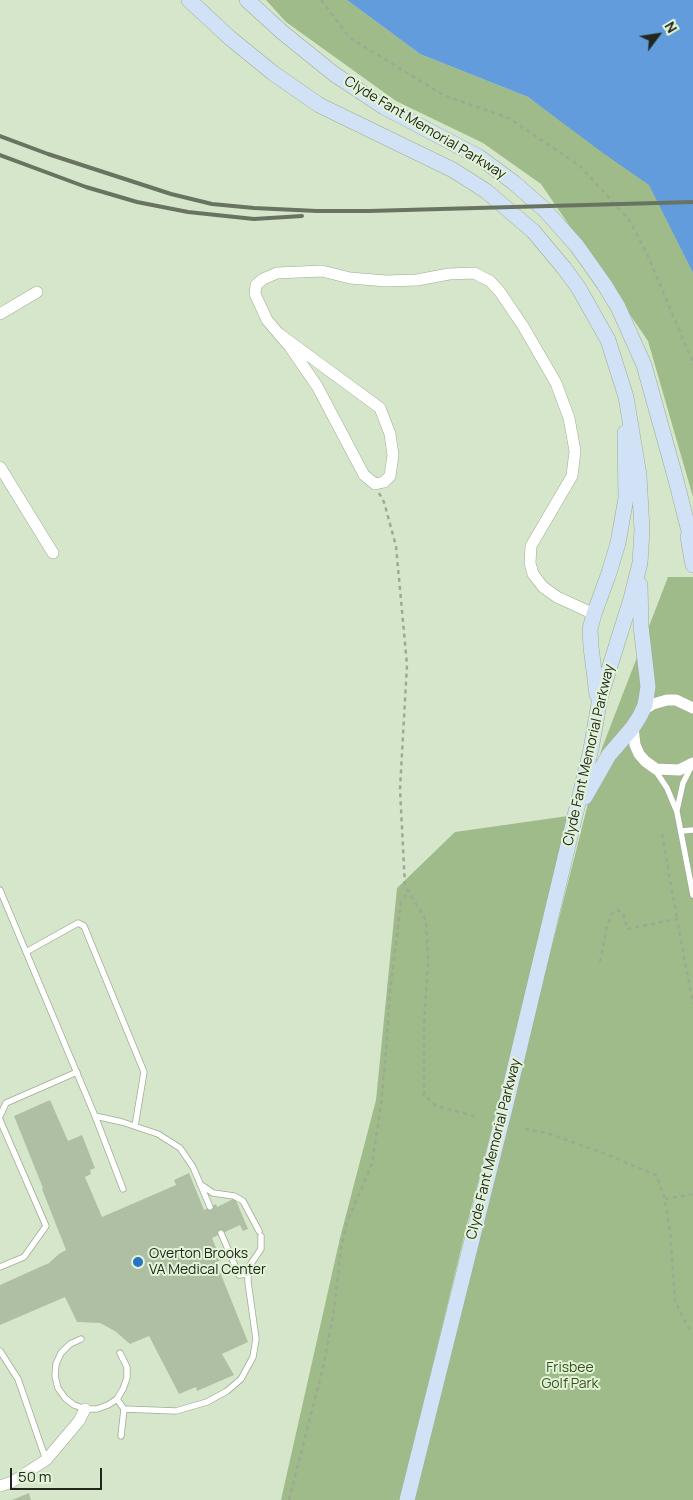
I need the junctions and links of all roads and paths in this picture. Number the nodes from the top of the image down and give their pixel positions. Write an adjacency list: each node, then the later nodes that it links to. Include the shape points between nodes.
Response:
1 (189, 0): 8 (main road, Clyde Fant Memorial Parkway, via 237,44 319,105 453,170 506,207 544,243 574,281 608,340)
2 (247, 0): 11 (main road, Clyde Fant Memorial Parkway, via 334,74 384,107 479,158 513,182 545,210 577,246 630,329 649,383)
3 (321, 0): 7 (path, via 350,38 446,96 509,118 580,166 630,221)
4 (37, 292): 5 (street)
5 (0, 314)
6 (278, 333): 10 (street, via 317,386 364,475); 10 (street, via 380,408 394,455 390,476); 16 (street, via 267,320 255,294 256,285 277,273 322,270 350,278 386,281 474,273 490,281 524,326 556,383 569,418 575,451 572,476 531,546 533,574 557,597)
7 (693, 363)
8 (617, 365): 14 (main road, Clyde Fant Memorial Parkway, via 628,404 639,475); 16 (main road, via 624,420 626,498 618,543)
9 (0, 467): 13 (street)
10 (375, 484): 29 (path, via 384,502 396,546 407,665 400,789 405,886)
11 (681, 499): 12 (main road, Clyde Fant Memorial Parkway); 15 (main road)
12 (693, 547)
13 (53, 553)
14 (640, 563): 18 (main road, via 641,626 648,687); 19 (main road, Clyde Fant Memorial Parkway)
15 (693, 566)
16 (594, 614): 19 (main road, via 590,628 598,693)
17 (693, 708): 18 (street, via 676,700 667,700)
18 (643, 710): 20 (main road)
19 (597, 713): 24 (main road, Clyde Fant Memorial Parkway)
20 (633, 727): 22 (street, via 639,754); 24 (main road, via 609,754)
21 (693, 763): 22 (street, via 679,770); 23 (lane, via 683,783)
22 (652, 766): 23 (lane, via 667,788)
23 (677, 812): 26 (lane)
24 (575, 815): 60 (main road, Clyde Fant Memorial Parkway)
25 (693, 830): 26 (lane)
26 (682, 831): 30 (lane)
27 (662, 834): 31 (path)
28 (0, 890): 32 (lane)
29 (410, 893): 37 (path, via 426,920 424,1096 436,1106); 59 (path, via 401,902 372,1164 347,1222 323,1368)
30 (693, 894)
31 (678, 919): 33 (path, via 627,929 622,912 617,910 612,913 607,926); 34 (path)
32 (26, 952): 35 (lane); 39 (lane, via 78,923 84,926 144,1072)
33 (600, 962)
34 (693, 1004)
35 (77, 1072): 36 (lane); 38 (lane, via 6,1103)
36 (95, 1116): 39 (lane); 42 (lane)
37 (478, 1117)
38 (0, 1118): 47 (lane, via 46,1226 24,1257)
39 (135, 1126): 41 (lane, via 158,1134 180,1148)
40 (525, 1129): 44 (path, via 603,1153 656,1175)
41 (200, 1184): 45 (lane); 48 (lane, via 213,1193 243,1200 260,1233 261,1249 248,1268)
42 (123, 1189)
43 (693, 1194): 44 (path)
44 (665, 1199): 49 (path, via 675,1302)
45 (210, 1207)
46 (221, 1233): 48 (lane, via 239,1275)
47 (0, 1267)
48 (248, 1274): 55 (lane, via 256,1339 253,1357 240,1379 207,1402 176,1412)
49 (693, 1333)
50 (81, 1338): 54 (lane, via 61,1353 55,1376 65,1398)
51 (120, 1353): 53 (lane, via 127,1366 127,1378)
52 (1, 1355): 57 (lane, via 18,1379)
53 (117, 1399): 54 (lane, via 108,1406); 55 (lane)
54 (85, 1409): 57 (street, via 79,1421)
55 (124, 1409): 56 (lane)
56 (120, 1436)
57 (46, 1460): 58 (street)
58 (0, 1486)
59 (289, 1500)
60 (407, 1500)

